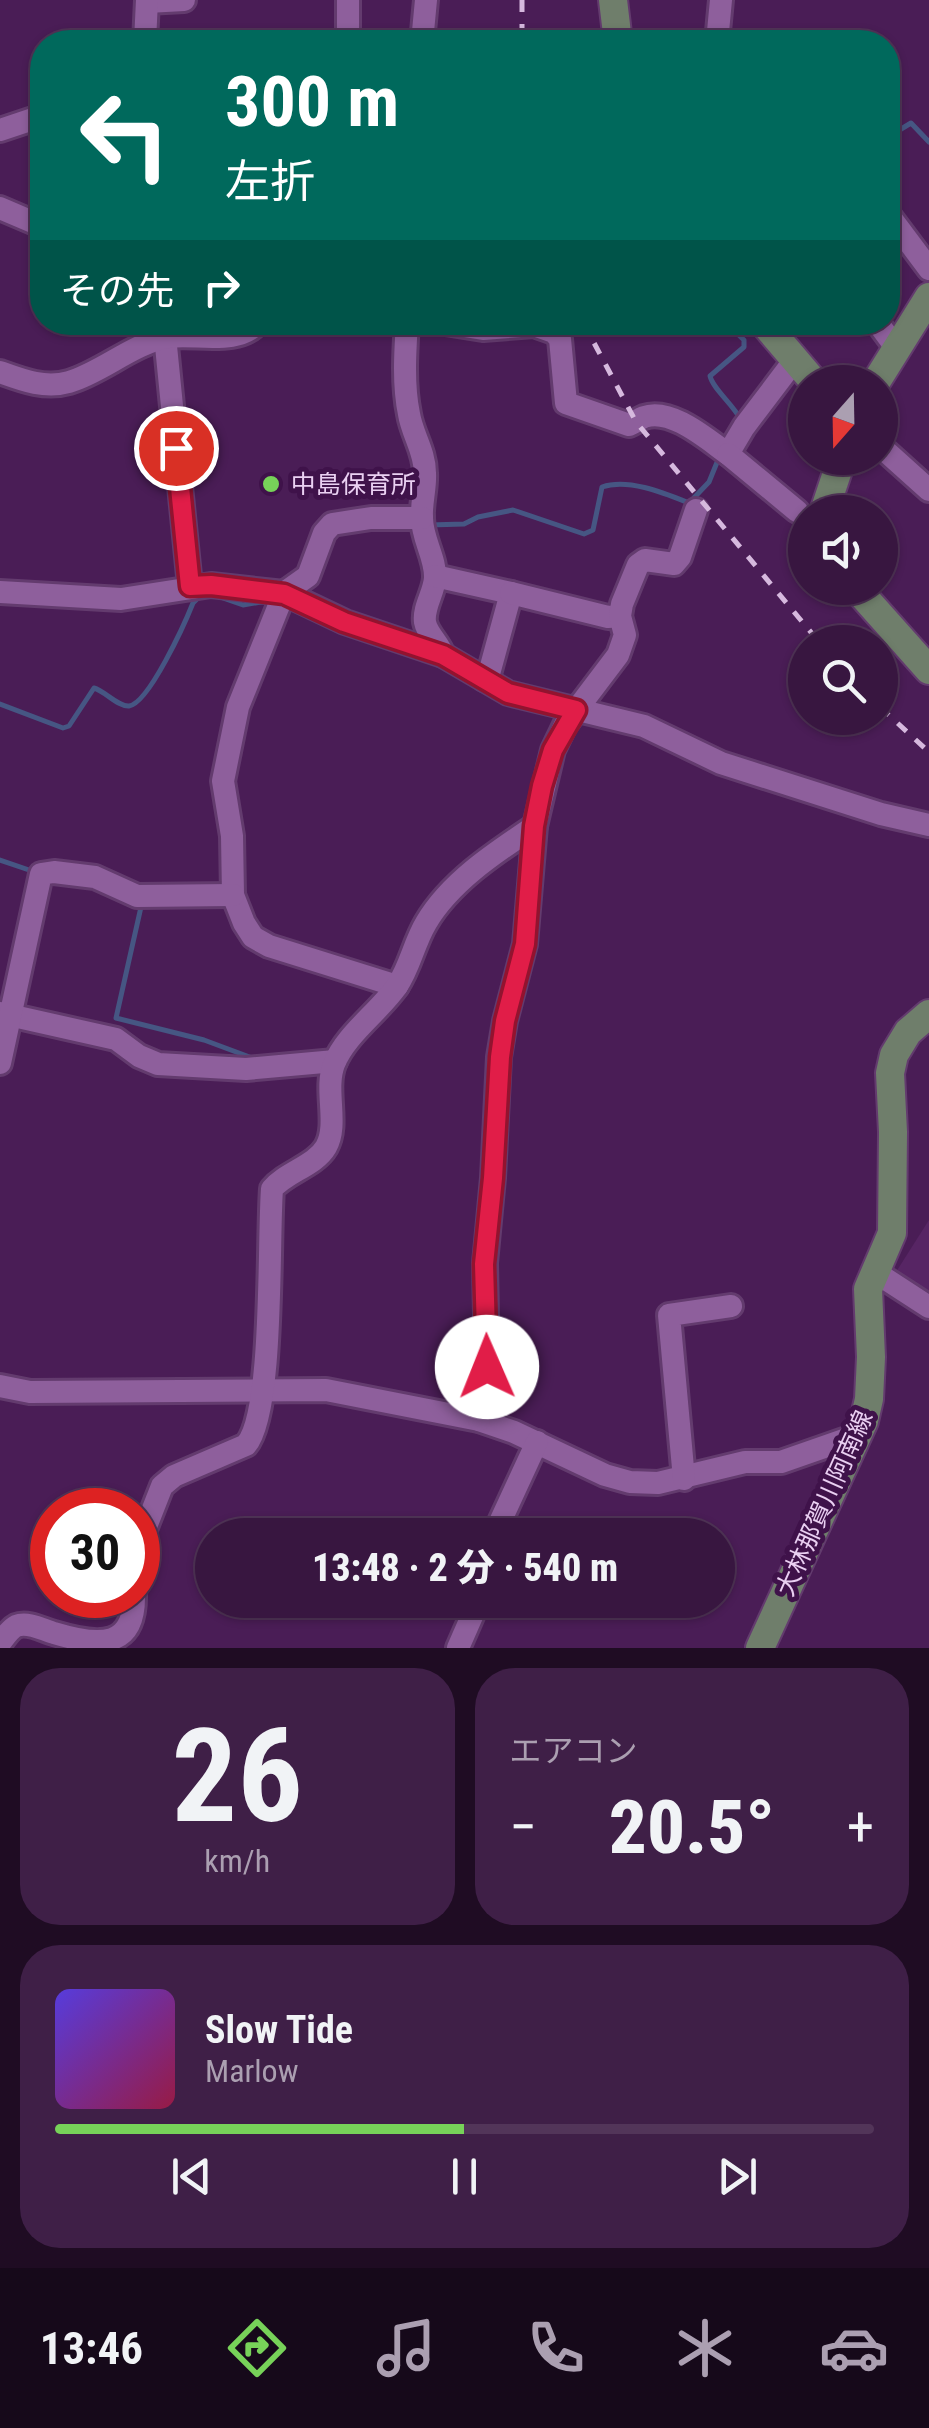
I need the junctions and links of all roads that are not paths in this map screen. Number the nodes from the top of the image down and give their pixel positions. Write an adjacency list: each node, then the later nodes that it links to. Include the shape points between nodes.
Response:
1 (184, 0): 6 (street)
2 (348, 0): 8 (street)
3 (426, 0): 9 (street)
4 (613, 0): 10 (main road)
5 (721, 0): 11 (street)
6 (147, 1): 7 (street)
7 (146, 30)
8 (348, 30)
9 (423, 30)
10 (617, 30)
11 (718, 30)
12 (30, 120): 13 (street)
13 (0, 130)
14 (0, 208): 15 (street)
15 (30, 221)
16 (900, 230): 17 (street)
17 (929, 269)
18 (929, 297): 25 (main road)
19 (156, 335): 29 (street, via 69,382 48,385)
20 (165, 335): 37 (street)
21 (407, 335): 35 (street, via 409,419 426,470)
22 (554, 335): 30 (street, via 566,403 629,425 660,416)
23 (774, 335): 26 (main road)
24 (886, 335): 25 (street)
25 (897, 349): 28 (main road)
26 (794, 361): 27 (main road); 30 (street)
27 (798, 365)
28 (887, 365)
29 (0, 372)
30 (725, 452): 33 (street)
31 (898, 462): 32 (street)
32 (929, 490)
33 (788, 496)
34 (696, 510): 42 (street, via 680,557 674,564 638,565)
35 (422, 518): 36 (street); 40 (street, via 332,524 308,576)
36 (435, 576): 39 (street); 43 (street, via 424,617)
37 (190, 586): 38 (street, via 122,599); 40 (street)
38 (0, 592)
39 (511, 593): 42 (street); 45 (street)
40 (284, 594): 43 (street); 49 (street, via 238,707 223,781)
41 (871, 605): 44 (main road)
42 (614, 617): 46 (street, via 626,635 618,655)
43 (443, 655): 45 (street)
44 (929, 670)
45 (484, 679): 46 (street, via 508,693)
46 (576, 710): 47 (street, via 644,726 721,763); 48 (street, via 553,750)
47 (929, 825)
48 (534, 826): 50 (street, via 442,902); 60 (street, via 525,944 500,1057)
49 (232, 894): 50 (street, via 253,936 269,946); 51 (street, via 137,896 95,878 41,874)
50 (393, 984): 53 (street)
51 (6, 1014): 53 (street, via 116,1039 158,1064 246,1068); 54 (street)
52 (929, 1014): 55 (main road, 大林那賀川阿南線, via 908,1032 890,1073 892,1233)
53 (335, 1061): 59 (street, via 324,1152 272,1189)
54 (0, 1064)
55 (876, 1272): 57 (street); 61 (main road, 大林那賀川阿南線, via 868,1289 869,1400)
56 (731, 1306): 63 (street, via 670,1316)
57 (929, 1307)
58 (0, 1386): 59 (street, via 30,1392)
59 (262, 1389): 60 (street, via 326,1390); 64 (street, via 254,1436 246,1445 174,1476)
60 (479, 1420): 62 (street)
61 (858, 1438): 63 (street, via 781,1462 744,1462); 70 (main road, 大林那賀川阿南線)
62 (537, 1442): 63 (street, via 630,1482); 65 (street)
63 (684, 1479)
64 (160, 1491)
65 (502, 1518)
66 (134, 1618): 68 (street, via 120,1640 103,1644 29,1625 16,1626)
67 (470, 1618): 69 (street)
68 (0, 1643)
69 (458, 1648)
70 (760, 1648)

